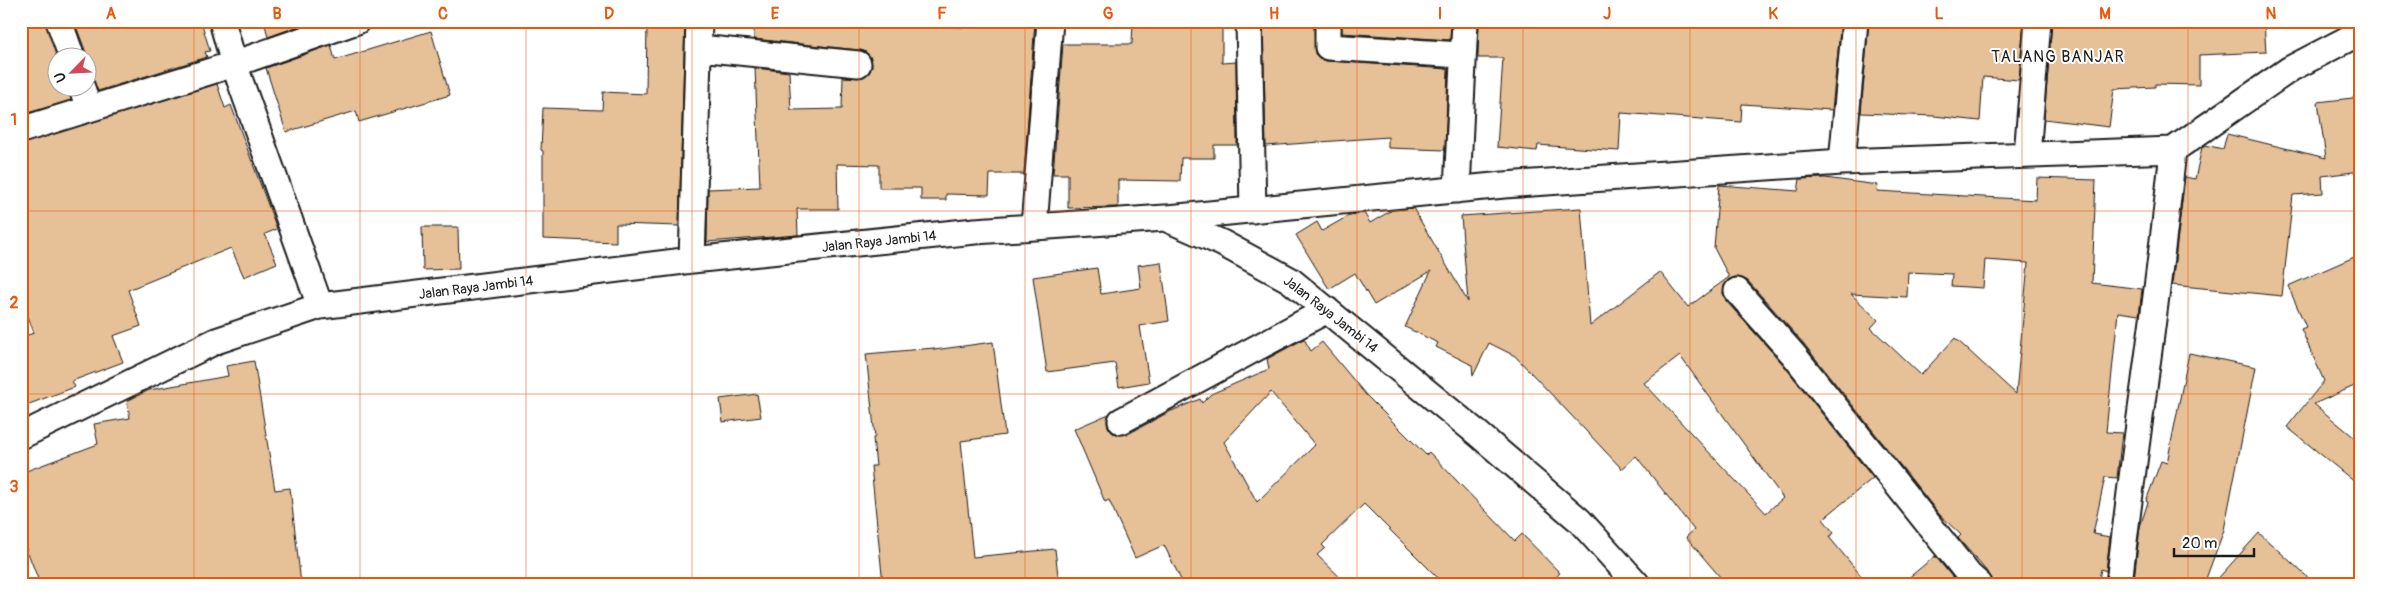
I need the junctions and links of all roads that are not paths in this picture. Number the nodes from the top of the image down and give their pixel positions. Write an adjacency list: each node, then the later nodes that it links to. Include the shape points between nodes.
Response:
1 (59, 21): 12 (street)
2 (222, 21): 15 (street)
3 (357, 21): 15 (street)
4 (700, 21): 13 (street)
5 (1050, 21): 26 (street)
6 (1249, 21): 24 (street)
7 (1328, 21): 14 (street, via 1328,47)
8 (1465, 21): 14 (street)
9 (1855, 21): 22 (street)
10 (2038, 21): 21 (street)
11 (2361, 32): 20 (street, via 2290,69)
12 (68, 48)
13 (699, 48): 16 (street); 27 (street)
14 (1462, 55): 23 (street)
15 (234, 64): 17 (street); 29 (street)
16 (858, 64)
17 (98, 95)
18 (85, 98): 19 (street)
19 (21, 130)
20 (2173, 150): 21 (street); 35 (street)
21 (2027, 155): 22 (street)
22 (1842, 162): 23 (street)
23 (1457, 190): 24 (street)
24 (1253, 210): 25 (street)
25 (1165, 218): 26 (street, Jalan Raya Jambi 14); 30 (street, Jalan Raya Jambi 14, via 1222,243 1290,280)
26 (1034, 227): 27 (street, Jalan Raya Jambi 14, via 974,230)
27 (692, 260): 29 (street, Jalan Raya Jambi 14)
28 (1737, 292): 34 (street, via 1793,354)
29 (320, 306): 32 (street, Jalan Raya Jambi 14, via 216,341)
30 (1327, 310): 31 (street); 33 (street, Jalan Raya Jambi 14, via 1579,520)
31 (1121, 421)
32 (21, 436)
33 (1637, 584)
34 (1979, 584)
35 (2119, 584)

